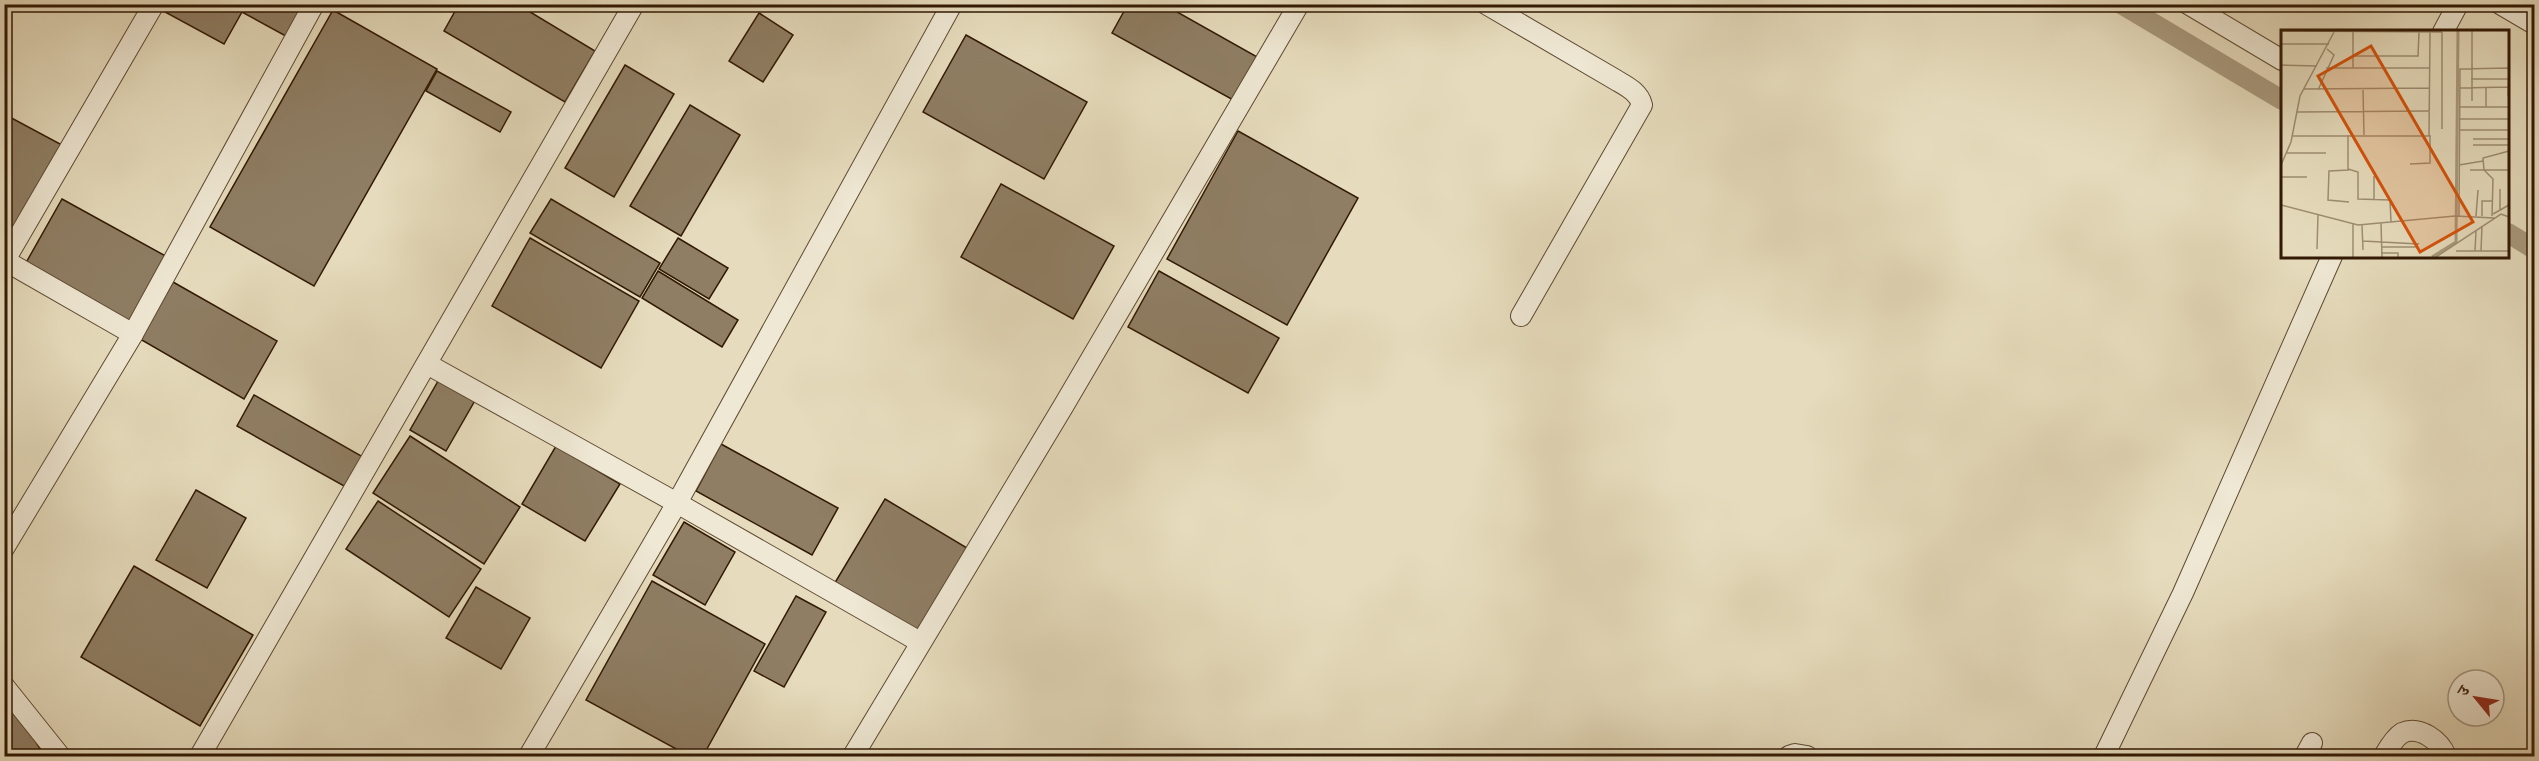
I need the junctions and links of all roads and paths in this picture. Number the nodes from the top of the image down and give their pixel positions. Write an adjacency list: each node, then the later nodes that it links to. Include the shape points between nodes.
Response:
1 (154, 4): 14 (street)
2 (314, 4): 16 (street)
3 (634, 4): 17 (street)
4 (952, 4): 18 (street)
5 (1299, 4): 20 (street)
6 (1486, 4): 15 (street, via 1616,80 1634,92 1642,105)
7 (2188, 4): 12 (street)
8 (2458, 4): 11 (street)
9 (2499, 4): 10 (street)
10 (2528, 15)
11 (2444, 30)
12 (2281, 59)
13 (2331, 258): 28 (street, via 2183,593)
14 (5, 260): 16 (street)
15 (1521, 316)
16 (133, 334): 19 (street)
17 (427, 364): 18 (street); 23 (street)
18 (677, 503): 20 (street); 24 (street)
19 (4, 548)
20 (920, 642): 25 (street)
21 (4, 686): 22 (street)
22 (60, 756)
23 (200, 756)
24 (530, 756)
25 (853, 756)
26 (1789, 756): 27 (street)
27 (1807, 756)
28 (2104, 756)
29 (2384, 756): 30 (street, via 2395,740 2411,731 2430,736)
30 (2446, 756)

